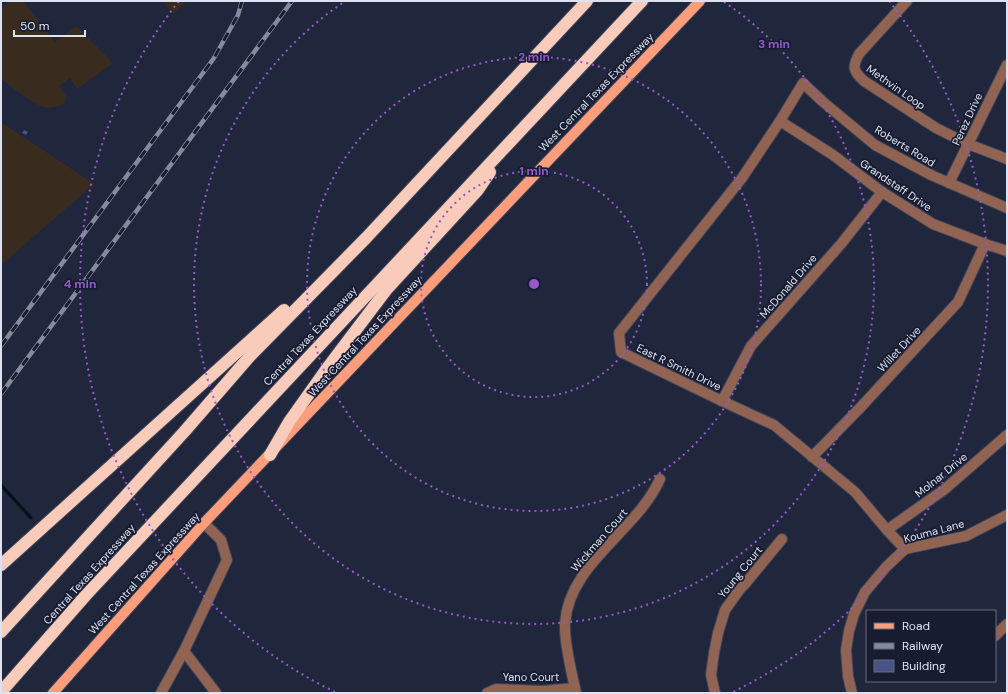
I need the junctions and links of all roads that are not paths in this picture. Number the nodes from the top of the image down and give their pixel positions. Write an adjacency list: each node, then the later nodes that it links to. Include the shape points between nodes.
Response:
1 (587, 1): 14 (highway)
2 (642, 1): 8 (highway, Central Texas Expressway)
3 (700, 1): 19 (main road, West Central Texas Expressway)
4 (907, 1): 9 (street, Methvin Loop, via 859,54 854,63 856,73 864,81 936,128)
5 (1007, 65): 9 (street, Perez Drive)
6 (803, 83): 7 (street, East R Smith Drive); 11 (street, Roberts Road, via 875,145)
7 (780, 121): 12 (street, Grandstaff Drive, via 833,155); 17 (street, East R Smith Drive, via 742,178 619,333 621,352)
8 (508, 144): 19 (highway, via 477,191 387,290 328,367); 33 (highway, Central Texas Expressway, via 91,590)
9 (968, 144): 10 (street, Methvin Loop); 11 (street, Perez Drive)
10 (1007, 159)
11 (949, 183): 13 (street, Roberts Road)
12 (882, 192): 15 (street, Grandstaff Drive, via 933,224); 17 (street, McDonald Drive, via 841,244 750,346)
13 (1007, 208)
14 (366, 238): 27 (highway, via 325,270 267,326); 29 (highway, via 250,356)
15 (985, 244): 16 (street, Grandstaff Drive); 20 (street, Willet Drive, via 958,302)
16 (1007, 251)
17 (722, 401): 20 (street, East R Smith Drive, via 774,425)
18 (1007, 435): 24 (street, Molnar Drive, via 945,489)
19 (270, 454): 23 (main road, West Central Texas Expressway)
20 (812, 457): 24 (street, East R Smith Drive, via 855,492)
21 (660, 479): 32 (street, Wickman Court, via 636,515 581,576 569,600 565,624)
22 (1007, 515): 26 (street, Kouma Lane, via 966,536)
23 (204, 523): 31 (street, via 222,540 226,560); 34 (main road, West Central Texas Expressway)
24 (887, 530): 26 (street, East R Smith Drive)
25 (782, 539): 38 (street, Young Court, via 725,610 711,675)
26 (905, 549): 39 (street, Kouma Lane, via 864,592 854,614 846,650)
27 (1, 565)
28 (1007, 624): 30 (street)
29 (1, 632)
30 (996, 635)
31 (184, 652): 35 (street); 36 (street)
32 (576, 691): 37 (street, Yano Court, via 496,689)
33 (1, 692)
34 (53, 693)
35 (161, 693)
36 (216, 693)
37 (487, 693)
38 (715, 693)
39 (852, 693)

